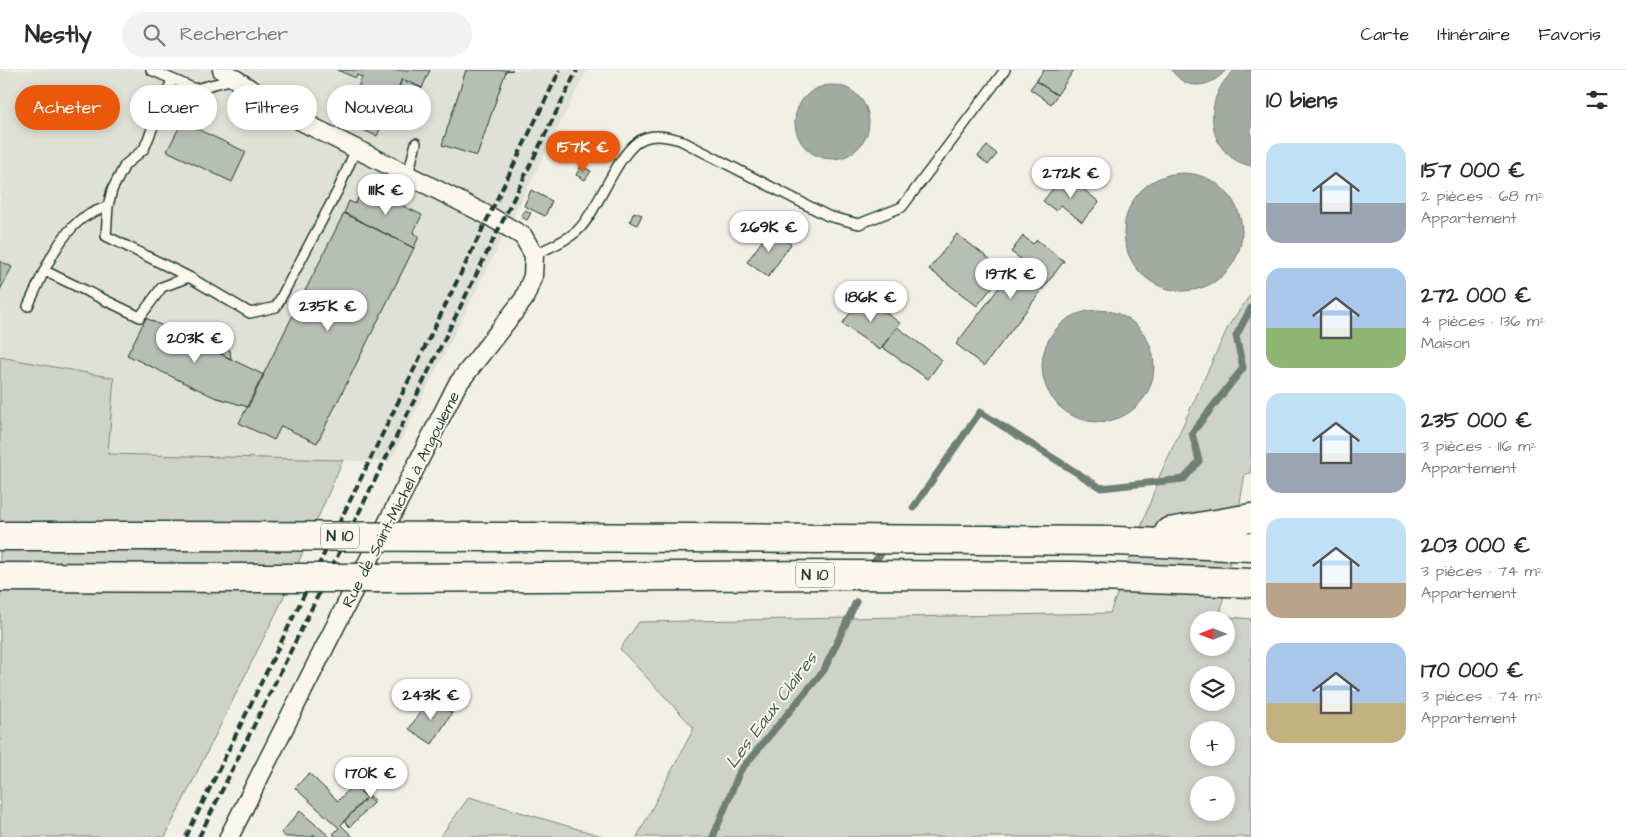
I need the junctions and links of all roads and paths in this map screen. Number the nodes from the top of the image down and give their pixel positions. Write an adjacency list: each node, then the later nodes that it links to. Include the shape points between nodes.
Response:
1 (151, 70): 4 (lane)
2 (1005, 70): 9 (lane, via 902,207 859,224 828,216 680,140 646,137 633,144 577,232)
3 (228, 74): 4 (lane, via 195,89); 6 (street, via 285,113)
4 (172, 80): 8 (lane, via 144,148 124,165)
5 (416, 143): 7 (lane)
6 (356, 149): 7 (street); 11 (lane, via 276,307 250,313)
7 (408, 175): 9 (street, via 522,236)
8 (108, 206): 10 (lane, via 81,219 57,247); 11 (lane, via 106,236)
9 (534, 255): 19 (street, Rue de Saint-Michel à Angouleme, via 534,276 524,298 457,385)
10 (45, 271): 11 (lane, via 140,317 162,287); 12 (lane)
11 (189, 277)
12 (28, 306)
13 (1251, 518): 15 (highway)
14 (0, 536): 15 (highway, N 10, bridge)
15 (1116, 541): 16 (highway, N 10)
16 (1251, 547)
17 (0, 577): 18 (highway, N 10, bridge, via 1035,576)
18 (1251, 583)
19 (229, 837)

